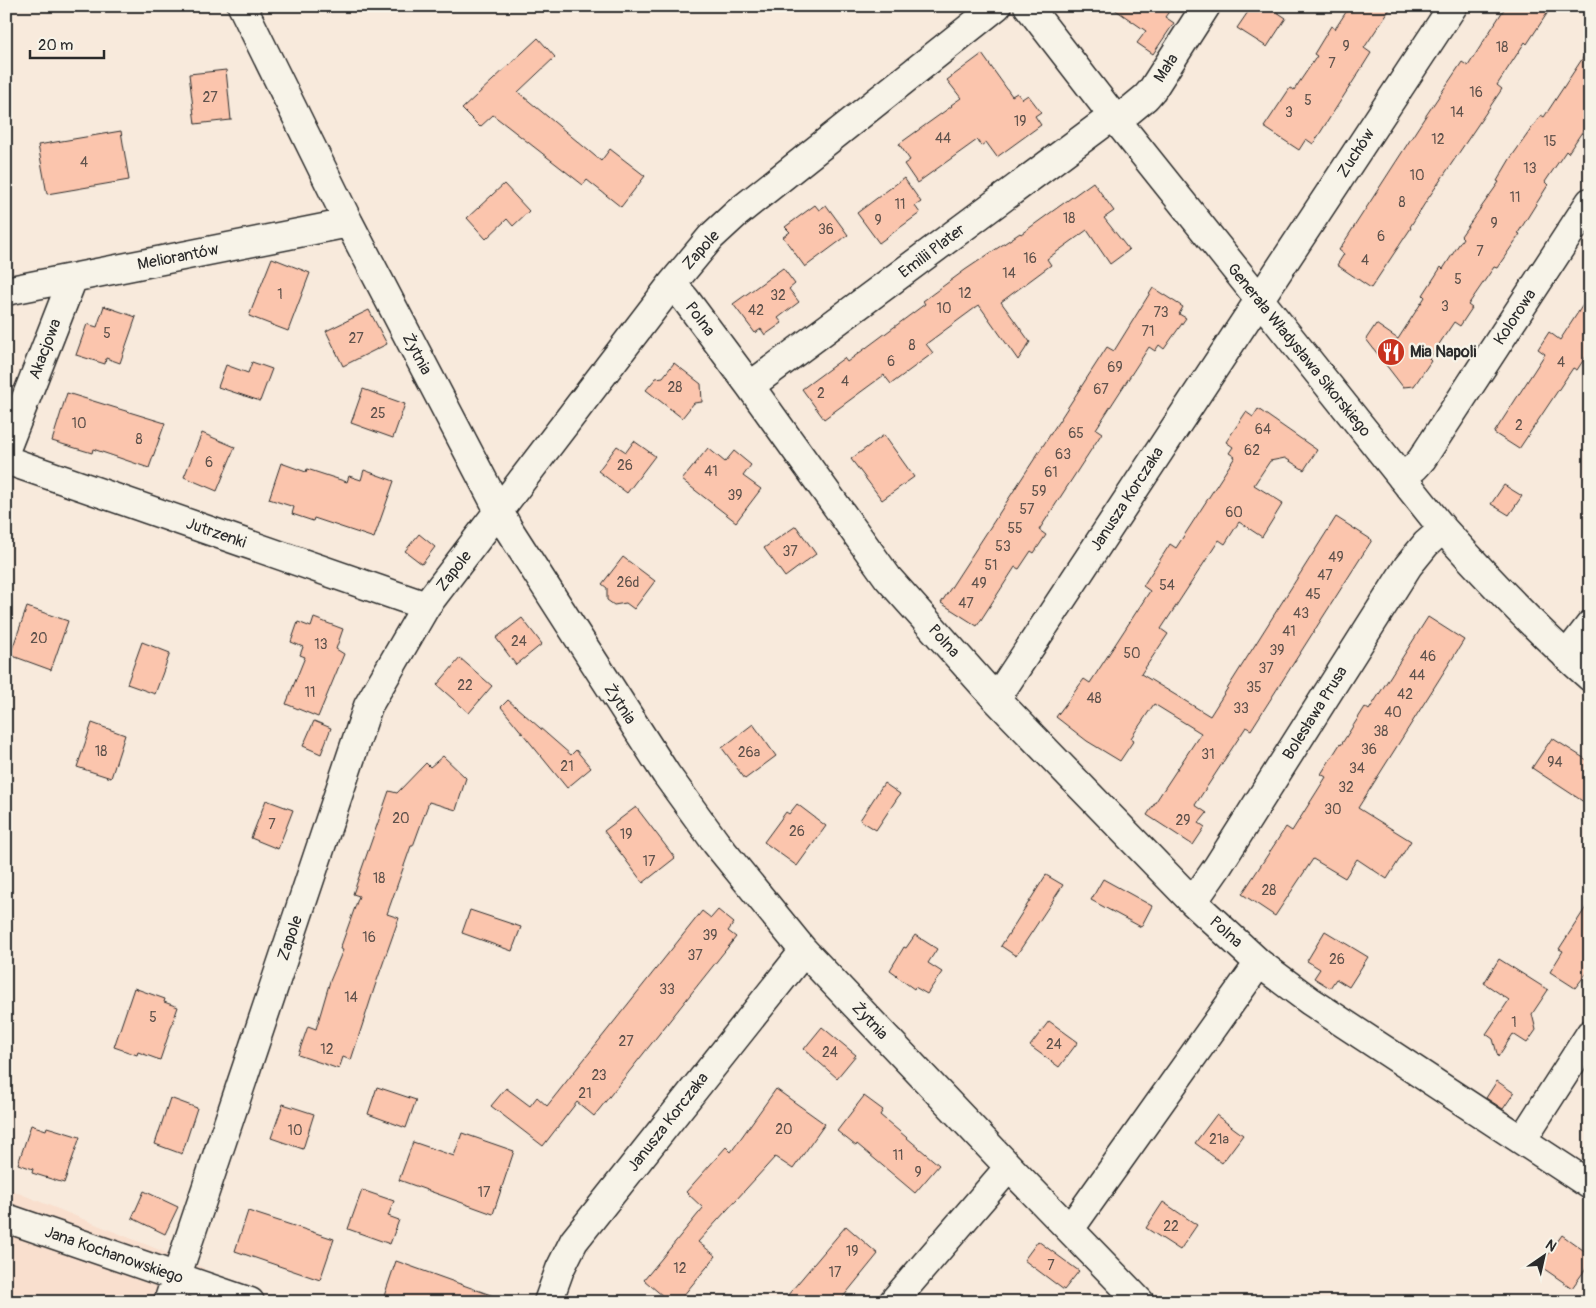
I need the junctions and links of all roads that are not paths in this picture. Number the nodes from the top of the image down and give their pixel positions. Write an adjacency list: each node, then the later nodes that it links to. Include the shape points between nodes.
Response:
1 (242, 6): 8 (street, Żytnia)
2 (997, 6): 10 (street, Zapole, via 737,213 711,237)
3 (1028, 6): 6 (street, Generała Władysława Sikorskiego)
4 (1206, 6): 6 (street, Mała, via 1152,90)
5 (1453, 6): 12 (street, Zuchów)
6 (1115, 119): 12 (street, Generała Władysława Sikorskiego); 13 (street, Emilii Plater)
7 (1590, 202): 16 (street, Kolorowa, via 1422,459)
8 (348, 223): 9 (street, Meliorantów); 17 (street, Żytnia)
9 (73, 278): 11 (street, Meliorantów); 14 (street, Akacjowa)
10 (672, 284): 13 (street, Polna); 17 (street, Zapole)
11 (6, 290)
12 (1259, 299): 16 (street, Generała Władysława Sikorskiego); 23 (street, Janusza Korczaka)
13 (750, 386): 23 (street, Polna, via 888,578)
14 (6, 448)
15 (6, 460): 19 (street, Jutrzenki)
16 (1402, 478): 18 (street, Generała Władysława Sikorskiego)
17 (499, 511): 19 (street, Zapole); 25 (street, Żytnia, via 666,774 716,843)
18 (1443, 529): 21 (street, Generała Władysława Sikorskiego, via 1501,593); 24 (street, Bolesława Prusa, via 1408,566)
19 (426, 606): 33 (street, Zapole, via 368,706)
20 (1590, 625): 21 (street)
21 (1566, 656): 22 (street, Generała Władysława Sikorskiego)
22 (1590, 678)
23 (996, 699): 24 (street, Polna)
24 (1193, 902): 26 (street, Polna)
25 (804, 951): 29 (street, Żytnia); 35 (street, Janusza Korczaka, via 574,1241)
26 (1259, 962): 28 (street, Polna, via 1310,1001); 32 (street)
27 (1590, 1034): 28 (street)
28 (1522, 1140): 30 (street, Polna)
29 (1009, 1167): 32 (street, Żytnia); 36 (street)
30 (1590, 1185)
31 (6, 1218): 33 (street, Jana Kochanowskiego)
32 (1070, 1229): 37 (street, Żytnia)
33 (172, 1290): 34 (street, Jana Kochanowskiego)
34 (250, 1302)
35 (548, 1302)
36 (893, 1302)
37 (1140, 1302)

